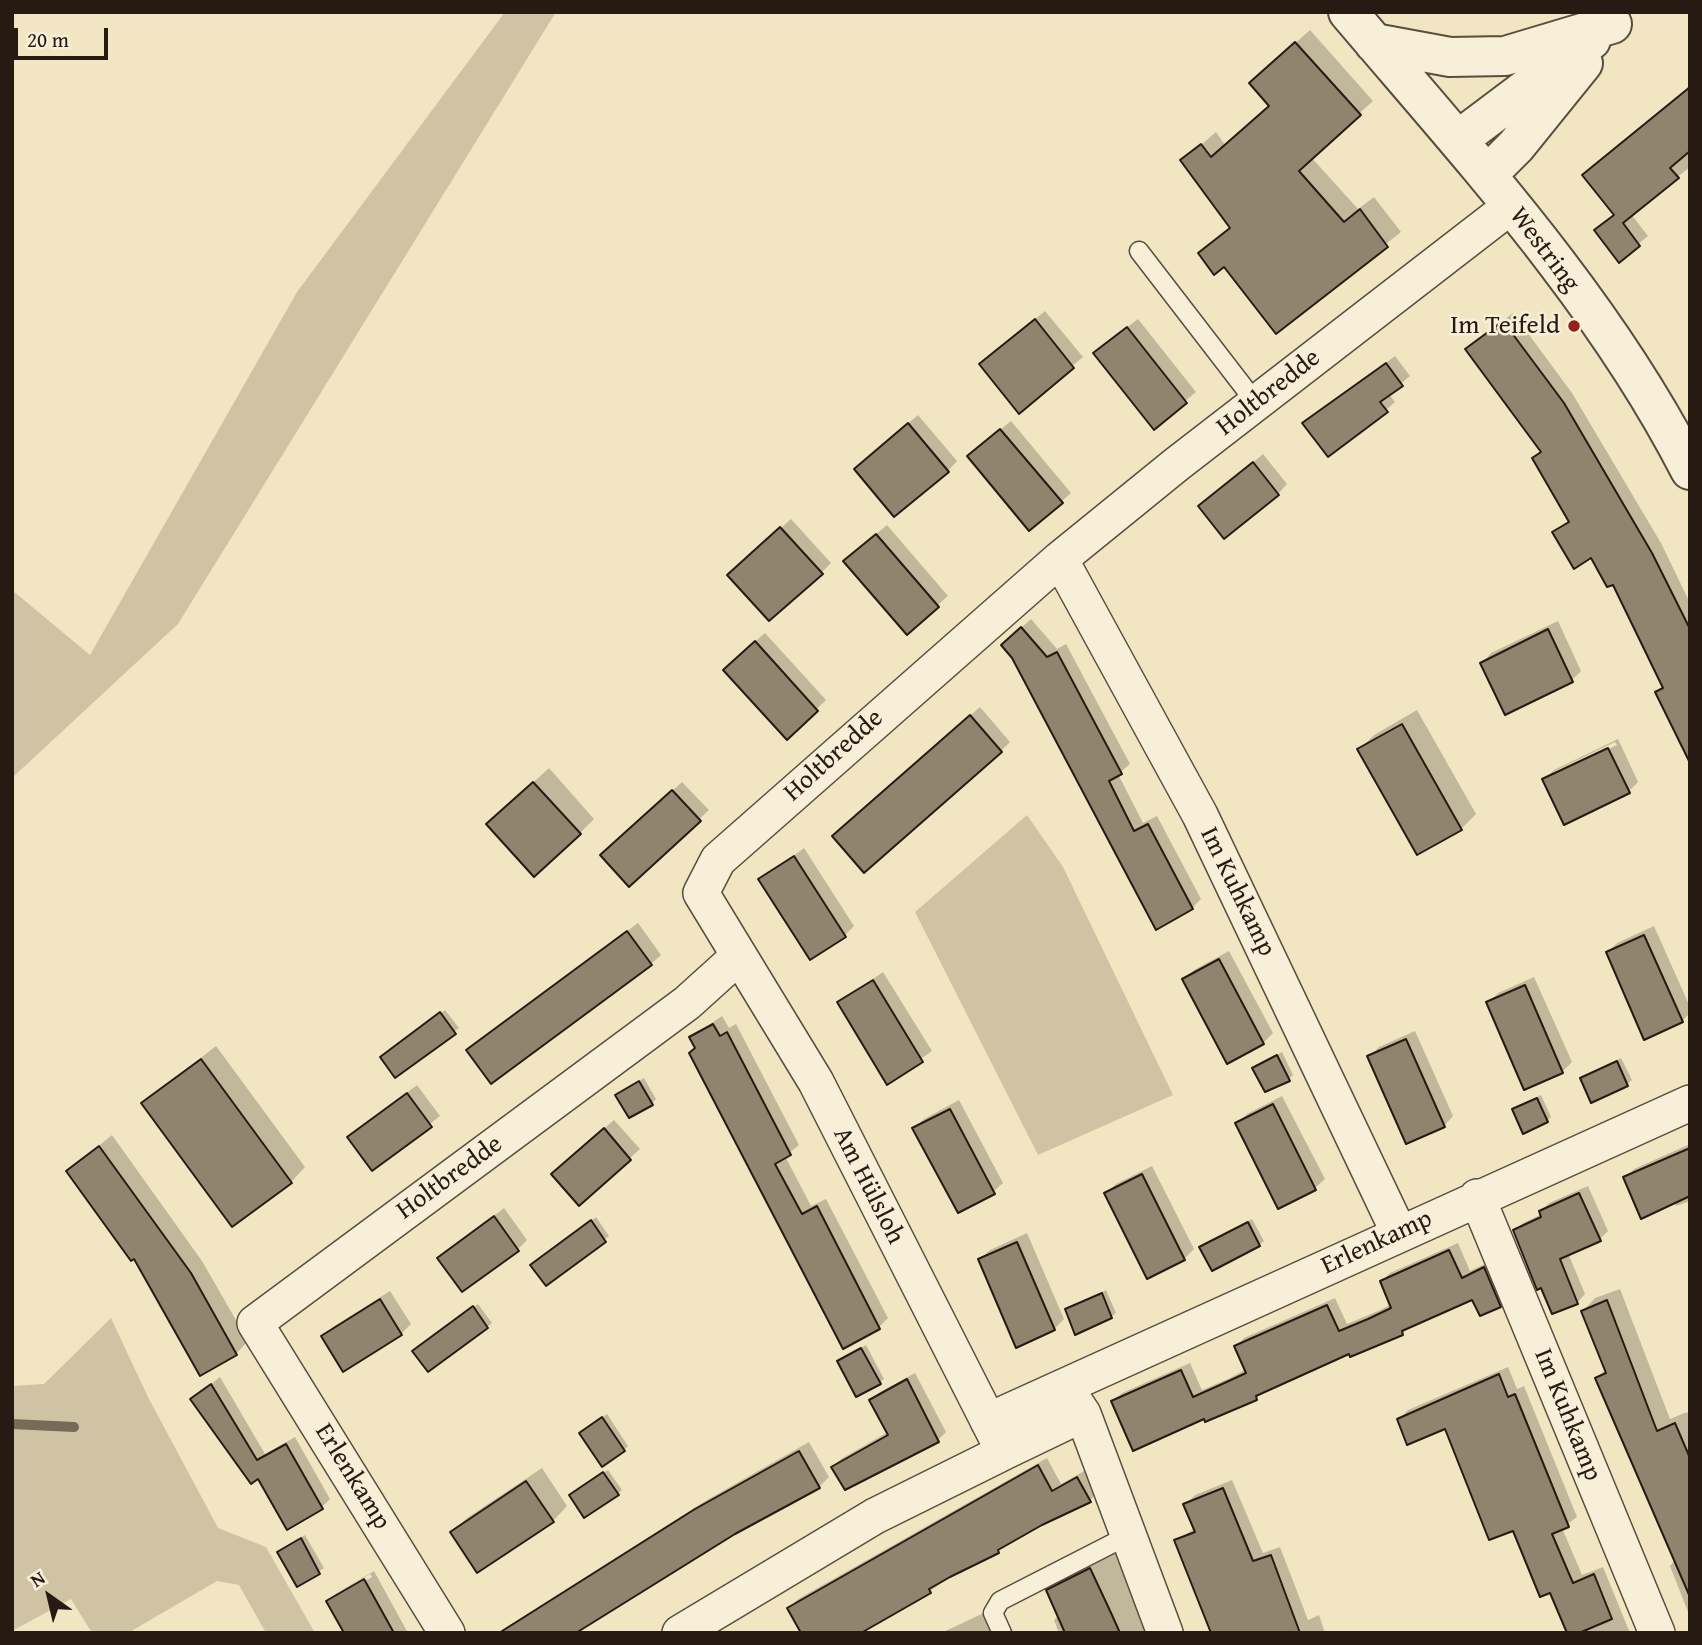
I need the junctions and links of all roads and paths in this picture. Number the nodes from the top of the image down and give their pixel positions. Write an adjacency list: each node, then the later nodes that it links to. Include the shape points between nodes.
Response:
1 (1348, 12): 3 (street, Westring)
2 (1619, 18): 3 (street, via 1505,56 1450,57); 4 (street); 5 (street, via 1516,146)
3 (1374, 43): 4 (street, Westring)
4 (1458, 140): 5 (street, Westring)
5 (1487, 175): 6 (street, Westring)
6 (1511, 206): 8 (street, Holtbredde); 9 (street, Westring, via 1601,326)
7 (1139, 251): 8 (lane)
8 (1256, 403): 10 (street, Holtbredde)
9 (1690, 470)
10 (1060, 559): 11 (street, Holtbredde, via 718,860 701,894); 14 (street, Im Kuhkamp, via 1200,815)
11 (738, 956): 15 (street, Holtbredde, via 687,1003); 17 (street, Am Hülsloh, via 816,1083)
12 (1690, 1103): 13 (street, Erlenkamp)
13 (1477, 1197): 14 (street, Erlenkamp); 25 (street, Im Kuhkamp)
14 (1399, 1233): 16 (street, Erlenkamp)
15 (255, 1322): 21 (street, Erlenkamp)
16 (1074, 1400): 17 (street, Erlenkamp); 18 (street, Erlenkamp); 19 (street)
17 (988, 1421): 18 (street)
18 (1004, 1452): 20 (street, Erlenkamp, via 875,1516)
19 (1129, 1535): 23 (lane, via 1000,1601 993,1613); 24 (street)
20 (724, 1621): 22 (street, Erlenkamp)
21 (447, 1633)
22 (680, 1633)
23 (1002, 1633)
24 (1166, 1633)
25 (1657, 1633)

